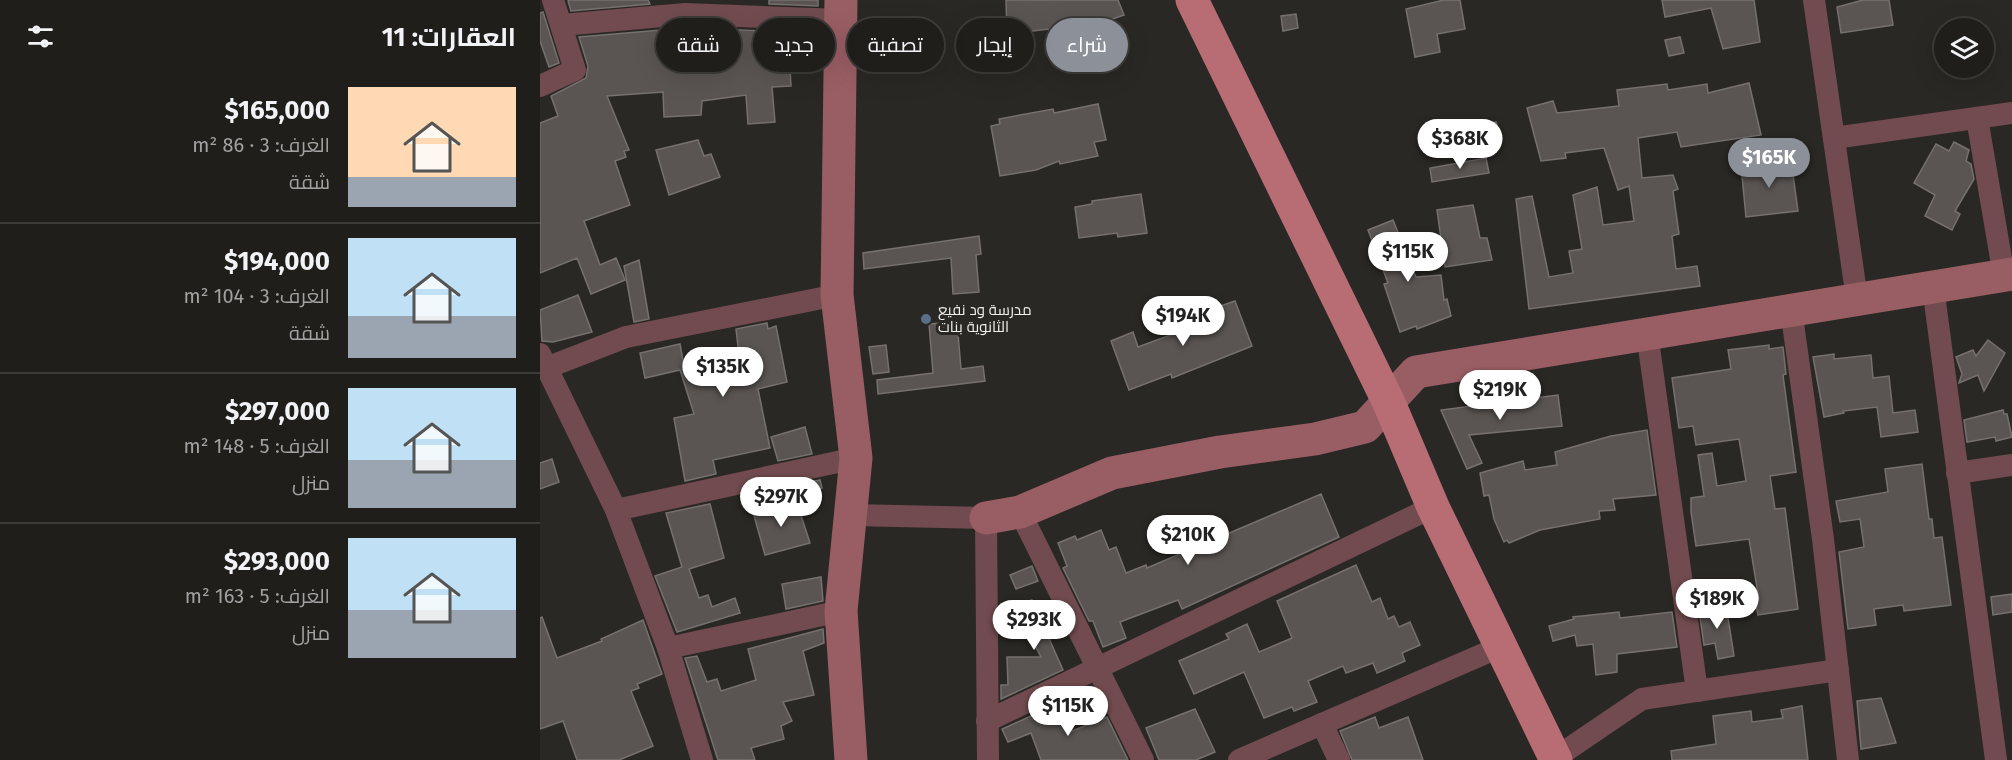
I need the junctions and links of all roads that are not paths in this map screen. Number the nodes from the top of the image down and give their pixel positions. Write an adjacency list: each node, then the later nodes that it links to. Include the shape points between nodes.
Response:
1 (553, 0): 6 (street)
2 (1192, 0): 18 (main road)
3 (1814, 0): 10 (street)
4 (684, 7): 5 (street, via 792,20); 6 (street)
5 (841, 10): 13 (street)
6 (562, 25): 7 (street, via 575,70)
7 (540, 86)
8 (2012, 113): 9 (street)
9 (1977, 118): 10 (street); 11 (street)
10 (1834, 138): 14 (street)
11 (2008, 275): 12 (street)
12 (1933, 287): 14 (street); 21 (street)
13 (837, 295): 17 (street, via 626,337); 19 (street)
14 (1857, 299): 15 (street)
15 (1791, 309): 16 (street); 31 (street)
16 (1647, 333): 18 (street, via 1416,372); 32 (street)
17 (543, 361): 23 (street)
18 (1389, 403): 22 (main road); 24 (street, via 1365,427 1112,473)
19 (856, 458): 23 (street); 25 (street)
20 (2012, 465): 21 (street)
21 (1957, 473): 43 (street)
22 (1433, 507): 28 (main road); 30 (street)
23 (616, 510): 29 (street)
24 (1020, 512): 26 (street); 30 (street)
25 (852, 515): 26 (street); 27 (street)
26 (986, 518): 33 (street)
27 (841, 611): 29 (street); 37 (street)
28 (1502, 646): 34 (street); 35 (main road)
29 (668, 648): 36 (street)
30 (1097, 670): 33 (street); 39 (street)
31 (1838, 670): 32 (street); 42 (street)
32 (1697, 691): 35 (street, via 1642,699)
33 (987, 721): 38 (street)
34 (1322, 724): 40 (street); 41 (street)
35 (1556, 759)
36 (702, 760)
37 (852, 760)
38 (988, 760)
39 (1143, 760)
40 (1239, 760)
41 (1339, 760)
42 (1848, 760)
43 (1996, 760)

